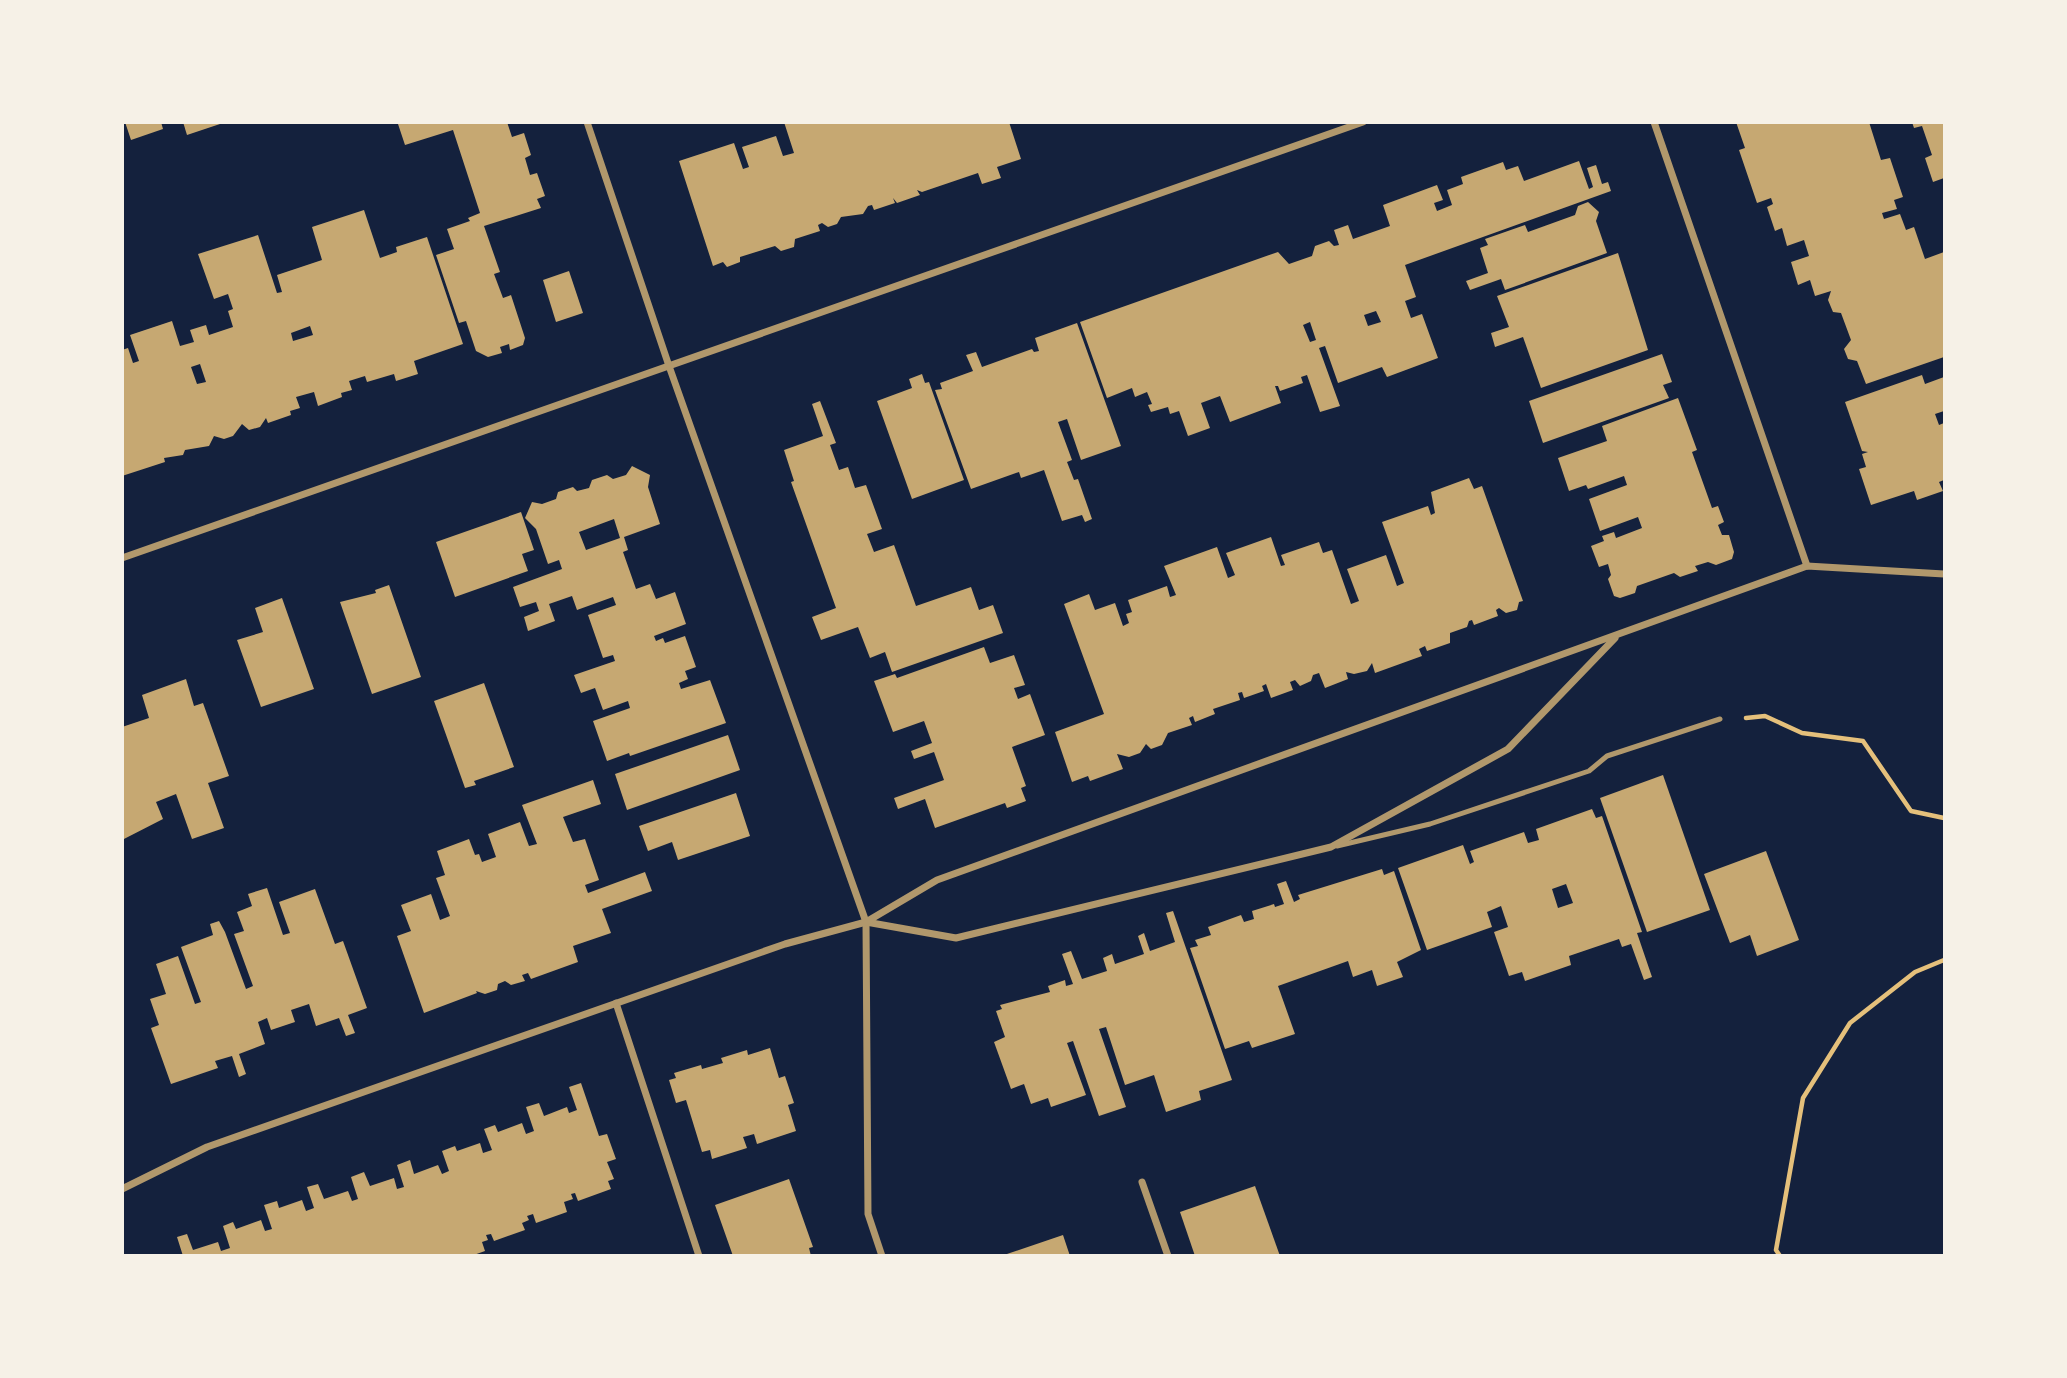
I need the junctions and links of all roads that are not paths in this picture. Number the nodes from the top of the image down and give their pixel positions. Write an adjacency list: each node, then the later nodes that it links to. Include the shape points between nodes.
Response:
1 (587, 122): 4 (street)
2 (1363, 122): 4 (street)
3 (1654, 122): 6 (street)
4 (669, 366): 5 (street); 11 (street)
5 (122, 558)
6 (1807, 566): 7 (street); 8 (street)
7 (1944, 574)
8 (1618, 635): 10 (street, via 1508,749); 11 (street, via 937,880)
9 (1720, 719): 10 (lane, via 1607,755 1589,771 1430,824)
10 (1331, 847): 11 (street, via 956,938)
11 (866, 922): 12 (street, via 785,944); 16 (street, via 868,1214)
12 (617, 1003): 14 (street, via 207,1147); 15 (street)
13 (1142, 1182): 17 (street)
14 (123, 1187)
15 (699, 1255)
16 (882, 1255)
17 (1168, 1255)

